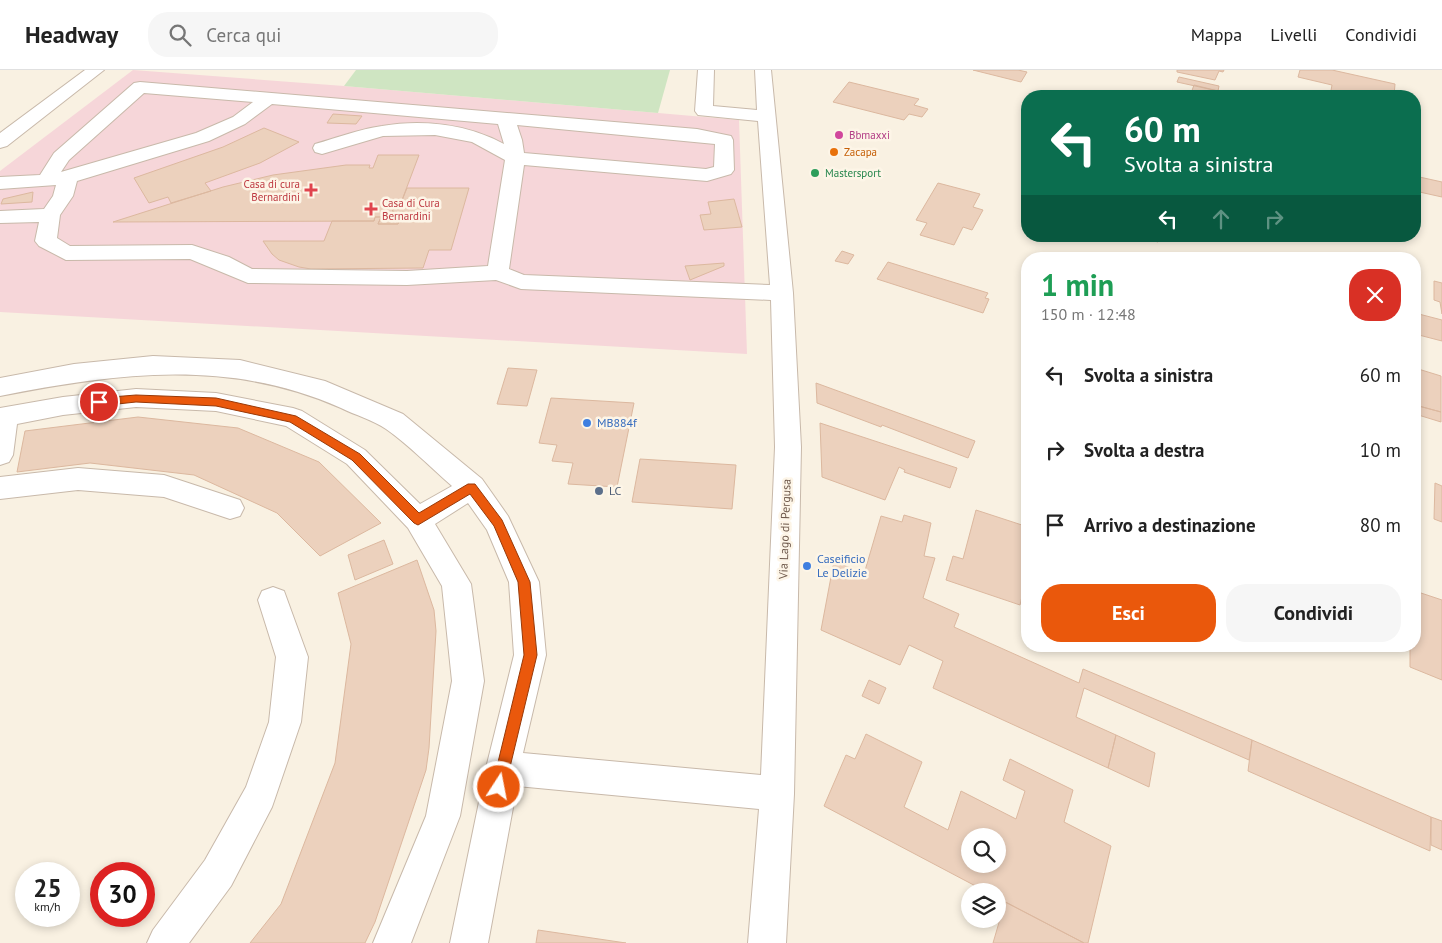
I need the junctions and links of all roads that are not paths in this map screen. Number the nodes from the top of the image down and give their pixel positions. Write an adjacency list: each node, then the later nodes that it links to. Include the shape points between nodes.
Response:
1 (96, 70): 8 (street)
2 (706, 70): 5 (street, via 704,110)
3 (763, 70): 5 (street, Via Lago di Pergusa)
4 (268, 98): 7 (street); 12 (street, via 248,116 223,128); 13 (street, via 140,87 61,157)
5 (767, 116): 18 (street, Via Lago di Pergusa)
6 (0, 117): 8 (street)
7 (505, 119): 11 (street, via 513,140); 11 (street, via 724,140 724,170 706,175)
8 (29, 121): 9 (street)
9 (0, 142)
10 (322, 148): 11 (street, via 382,131 435,129 478,137)
11 (515, 158): 17 (street)
12 (68, 177): 13 (street); 15 (street, via 63,196)
13 (47, 180): 14 (street)
14 (0, 183)
15 (50, 215): 16 (street); 17 (street, via 46,241 66,253 192,252 248,276 407,278)
16 (0, 217)
17 (498, 273): 18 (street, via 521,282)
18 (782, 293): 28 (street, Via Lago di Pergusa, via 788,447)
19 (0, 387): 22 (street, via 74,373 153,365 240,370 316,387 394,421)
20 (3, 418): 21 (street); 25 (street, via 63,406 136,398 216,402 293,418 356,457)
21 (0, 455)
22 (472, 487): 25 (street); 27 (street, via 498,524 524,582 530,655)
23 (0, 488): 24 (street, via 78,479 164,486)
24 (230, 508)
25 (418, 520): 30 (street, via 456,584 468,681 443,816)
26 (273, 600): 29 (street, via 292,656 285,722 260,795 218,874)
27 (503, 768): 28 (street); 31 (street)
28 (777, 794): 32 (street, Via Lago di Pergusa)
29 (166, 943)
30 (392, 943)
31 (469, 943)
32 (767, 943)

